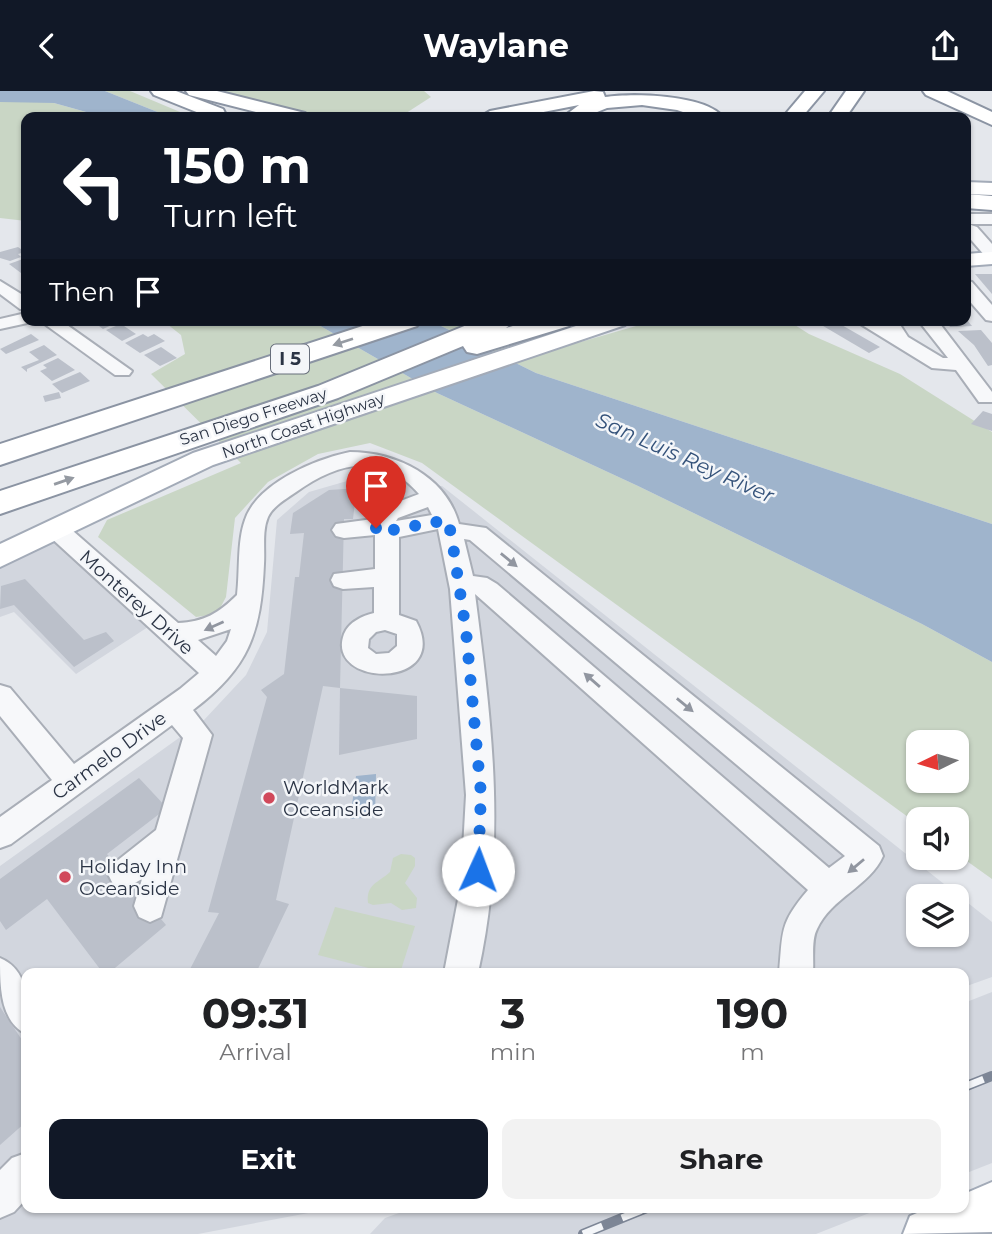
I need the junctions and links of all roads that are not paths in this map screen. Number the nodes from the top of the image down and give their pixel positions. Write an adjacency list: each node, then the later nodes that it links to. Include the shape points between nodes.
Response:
1 (160, 91): 7 (highway)
2 (194, 91): 8 (highway); 9 (highway)
3 (621, 91): 10 (highway); 11 (highway)
4 (815, 91): 14 (highway)
5 (855, 91): 15 (highway)
6 (932, 91): 16 (highway)
7 (216, 112)
8 (257, 112)
9 (278, 112)
10 (515, 112)
11 (559, 112)
12 (584, 112): 13 (highway, via 603,104 635,101)
13 (698, 112)
14 (796, 112)
15 (840, 112)
16 (992, 120)
17 (971, 126): 18 (highway)
18 (992, 132)
19 (971, 187): 20 (highway)
20 (992, 187)
21 (971, 203): 22 (highway)
22 (992, 204)
23 (992, 219): 24 (street)
24 (971, 224)
25 (971, 229): 26 (street)
26 (992, 256): 27 (main road)
27 (971, 259)
28 (0, 286): 30 (street)
29 (971, 292): 31 (street)
30 (21, 301)
31 (992, 317)
32 (21, 319): 33 (street)
33 (0, 324)
34 (57, 326): 44 (street)
35 (390, 326): 46 (highway, I 5, one-way to 46)
36 (488, 326): 45 (highway, San Diego Freeway / I 5)
37 (541, 326): 45 (highway)
38 (597, 326): 49 (main road, North Coast Highway)
39 (874, 326): 42 (street)
40 (892, 326): 42 (street)
41 (932, 326): 43 (street)
42 (901, 341): 43 (street, via 939,363)
43 (962, 364): 47 (street)
44 (122, 371)
45 (328, 392): 49 (highway, San Diego Freeway / I 5)
46 (172, 397): 48 (highway); 50 (highway, I 5)
47 (986, 398)
48 (0, 434)
49 (204, 445): 51 (highway, San Diego Freeway / I 5, one-way to 49); 54 (main road, North Coast Highway)
50 (0, 455)
51 (0, 503)
52 (444, 516): 53 (street); 59 (street); 60 (street, Carmelo Drive, via 398,466 378,458 338,462 310,472 262,507 254,522); 70 (street, one-way to 70, via 478,534 867,856)
53 (388, 523): 55 (street); 57 (street)
54 (57, 530): 56 (main road, North Coast Highway); 62 (street, Monterey Drive)
55 (344, 530)
56 (0, 556)
57 (387, 577): 58 (street); 61 (street)
58 (343, 580)
59 (461, 586): 70 (street, one-way to 59, via 488,590 478,584); 72 (street, via 481,794 478,870)
60 (248, 599): 62 (street, one-way to 62, via 218,625 202,632); 63 (street, Carmelo Drive, via 241,639)
61 (386, 620)
62 (172, 633): 63 (street, Monterey Drive)
63 (217, 673): 65 (street, Carmelo Drive)
64 (0, 696): 66 (street)
65 (174, 708): 66 (street, Carmelo Drive); 68 (street, via 198,735)
66 (71, 782): 67 (street, Carmelo Drive)
67 (0, 834)
68 (167, 840): 69 (street); 71 (street)
69 (124, 874)
70 (829, 888): 73 (street, via 800,924)
71 (150, 906)
72 (462, 968)
73 (796, 968)
74 (0, 975): 75 (street)
75 (21, 1009)
76 (21, 1177): 77 (street)
77 (0, 1198)
78 (992, 1207): 79 (main road)
79 (928, 1234)

